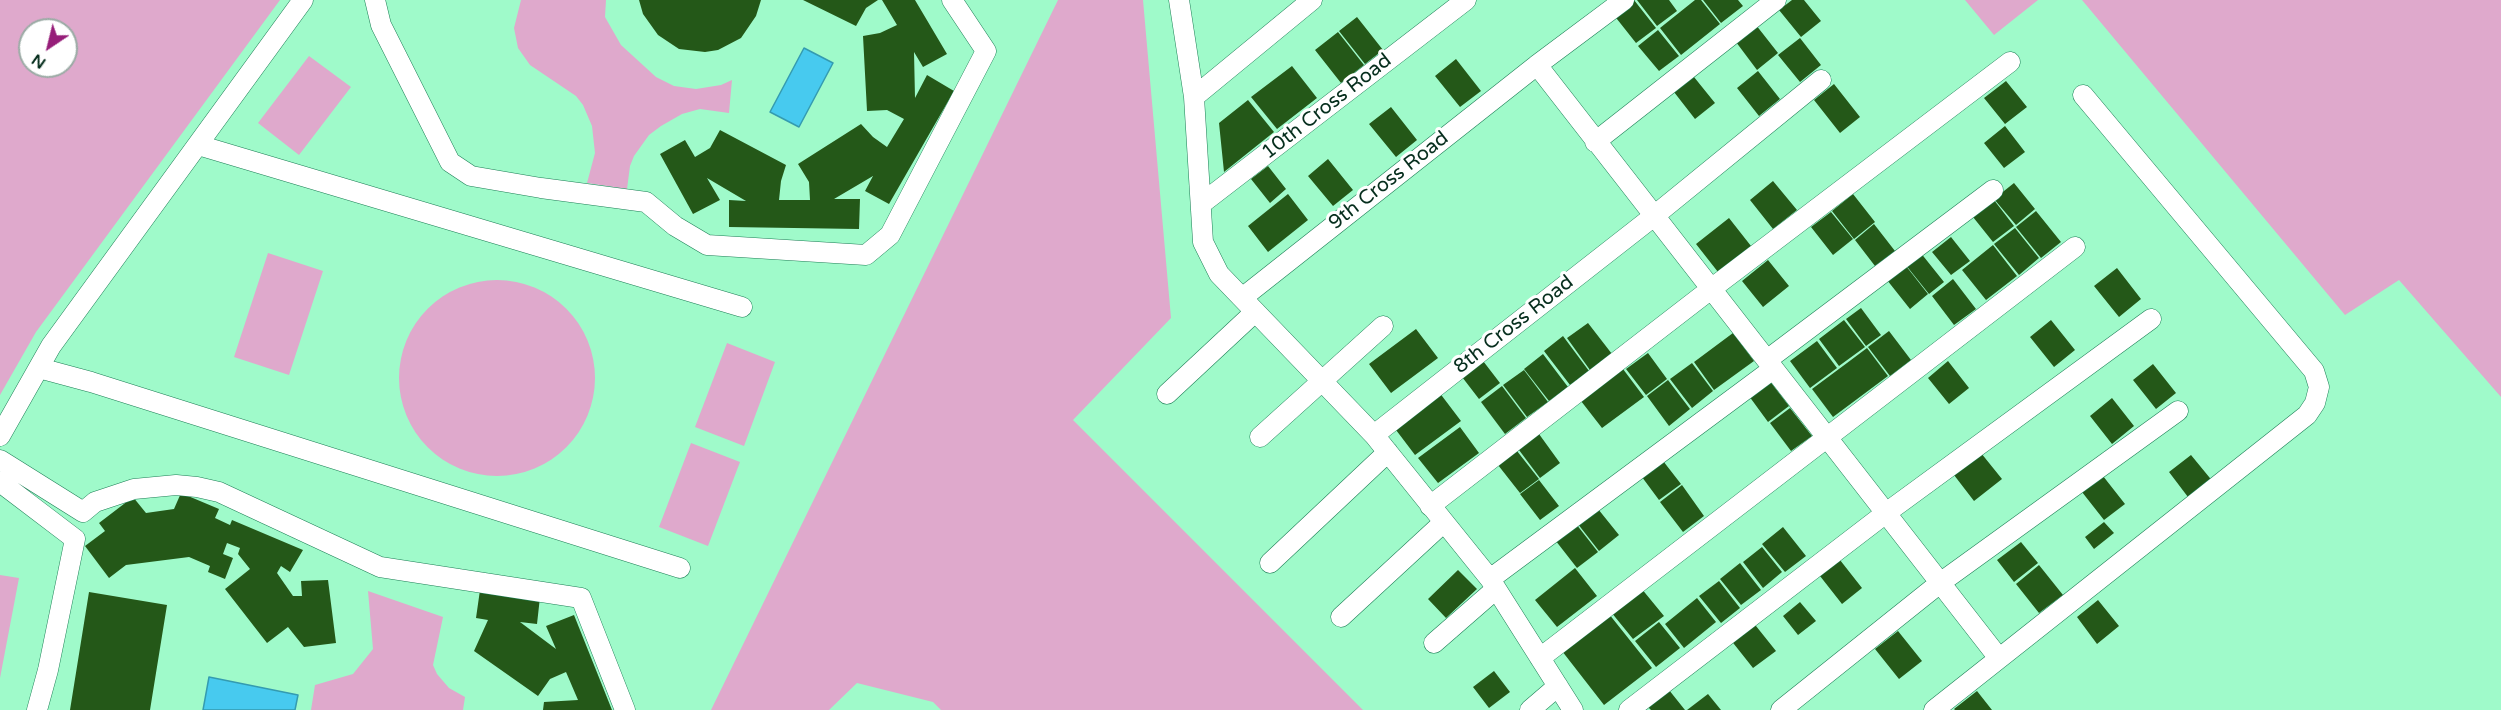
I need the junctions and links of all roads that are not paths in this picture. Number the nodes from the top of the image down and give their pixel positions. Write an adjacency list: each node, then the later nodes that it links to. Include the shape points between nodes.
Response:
1 (303, 0): 15 (street)
2 (375, 0): 3 (street, via 381,26 450,162 471,176 646,202 707,245 866,255 890,235 986,51)
3 (952, 0)
4 (1179, 0): 13 (street)
5 (1312, 0): 13 (street)
6 (1624, 0): 10 (street, 9th Cross Road)
7 (1776, 0): 14 (street)
8 (1460, 5): 17 (street, 10th Cross Road)
9 (2010, 62): 20 (street)
10 (1537, 65): 14 (street); 21 (street, 9th Cross Road)
11 (1821, 80): 18 (street, 8th Cross Road)
12 (2083, 95): 46 (street, via 2314,371 2319,387 2307,415)
13 (1194, 97): 17 (street)
14 (1595, 141): 18 (street)
15 (198, 145): 22 (street); 26 (street, via 51,346)
16 (1993, 190): 25 (street)
17 (1201, 204): 21 (street, via 1203,242 1219,274)
18 (1654, 216): 20 (street); 30 (street, 8th Cross Road)
19 (2075, 247): 33 (street)
20 (1711, 289): 25 (street); 37 (street)
21 (1249, 305): 27 (street); 28 (street, 9th Cross Road)
22 (742, 307)
23 (2151, 319): 38 (street)
24 (1383, 326): 27 (street)
25 (1770, 365): 33 (street); 43 (street)
26 (39, 368): 31 (street); 41 (street)
27 (1322, 381): 30 (street); 32 (street)
28 (1167, 394)
29 (2178, 411): 42 (street)
30 (1374, 435): 34 (street)
31 (0, 436)
32 (1260, 437)
33 (1829, 438): 38 (street); 47 (street)
34 (1388, 452): 37 (street); 40 (street)
35 (0, 460): 50 (street, via 83,512 95,502 134,489 197,487 219,492 380,567 581,598)
36 (0, 482): 49 (street, via 75,538)
37 (1430, 506): 39 (street)
38 (1886, 513): 42 (street); 53 (street)
39 (1444, 522): 43 (street); 44 (street)
40 (1270, 563)
41 (680, 568)
42 (1940, 583): 46 (street); 54 (street)
43 (1493, 584): 45 (street); 47 (street)
44 (1341, 617)
45 (1434, 644)
46 (1998, 657): 55 (street)
47 (1540, 658): 48 (street)
48 (1558, 686): 51 (street); 52 (street)
49 (38, 710)
50 (625, 710)
51 (1530, 710)
52 (1573, 710)
53 (1629, 710)
54 (1781, 710)
55 (1934, 710)

